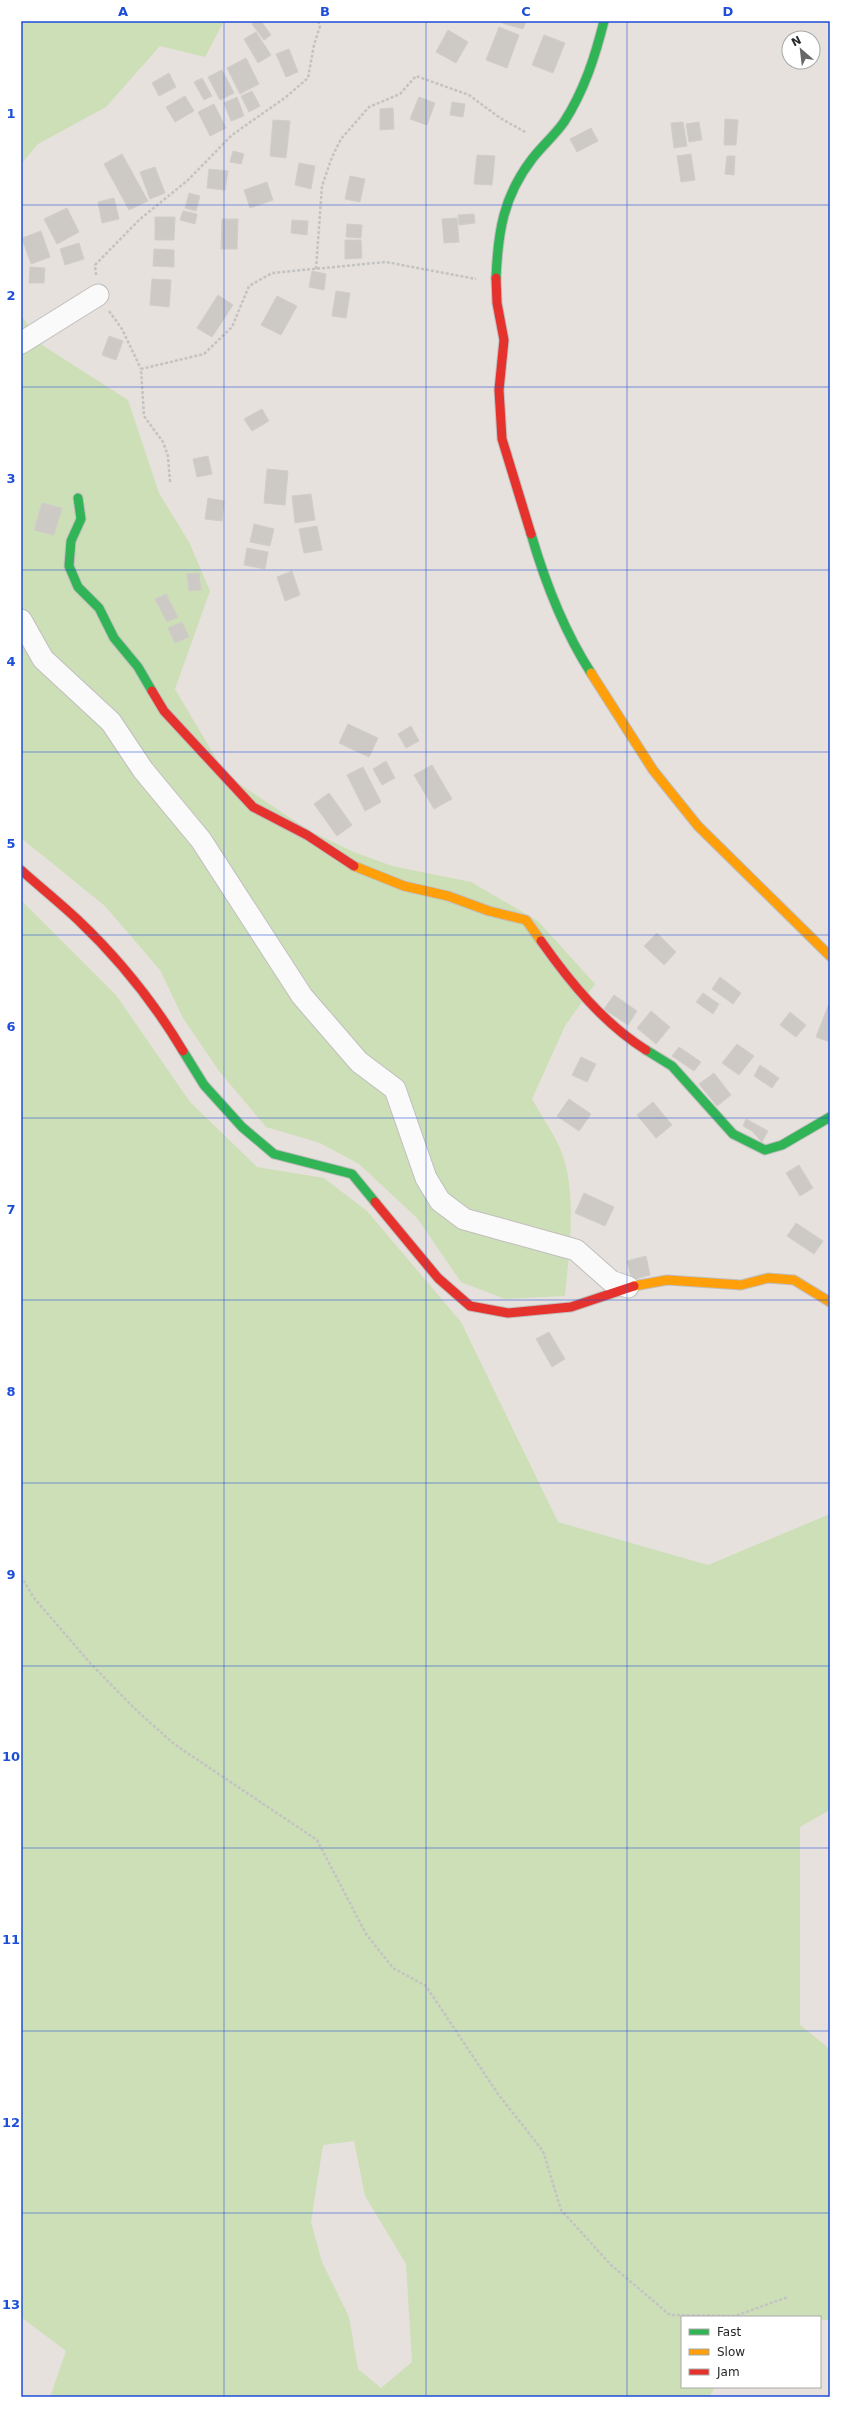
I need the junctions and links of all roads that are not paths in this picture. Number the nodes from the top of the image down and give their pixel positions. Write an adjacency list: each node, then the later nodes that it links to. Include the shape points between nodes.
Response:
1 (604, 21): 7 (street, via 584,86 563,123 545,142 519,178 504,212 497,250 496,283 504,340 499,390 502,439 553,597 580,656 653,770 698,826)
2 (98, 295): 3 (street)
3 (21, 343)
4 (78, 498): 8 (street, via 81,519 72,541 69,566 78,588 99,608 114,638 138,667 164,711 253,807 307,835 347,863 404,886 448,896 489,911 526,920 560,966 604,1018 643,1048 672,1066 733,1134 765,1150 782,1145)
5 (21, 620): 9 (street, via 43,659 111,722 143,770 201,840 302,996 359,1062 395,1089 426,1178 440,1201 464,1219 576,1250 600,1274)
6 (21, 870): 9 (street, via 79,921 128,975 169,1028 204,1086 242,1127 274,1154 352,1174 438,1278 470,1306 508,1313 571,1307)
7 (830, 956)
8 (830, 1117)
9 (628, 1287): 10 (street, via 667,1280 741,1286 768,1278 794,1280)
10 (830, 1302)

